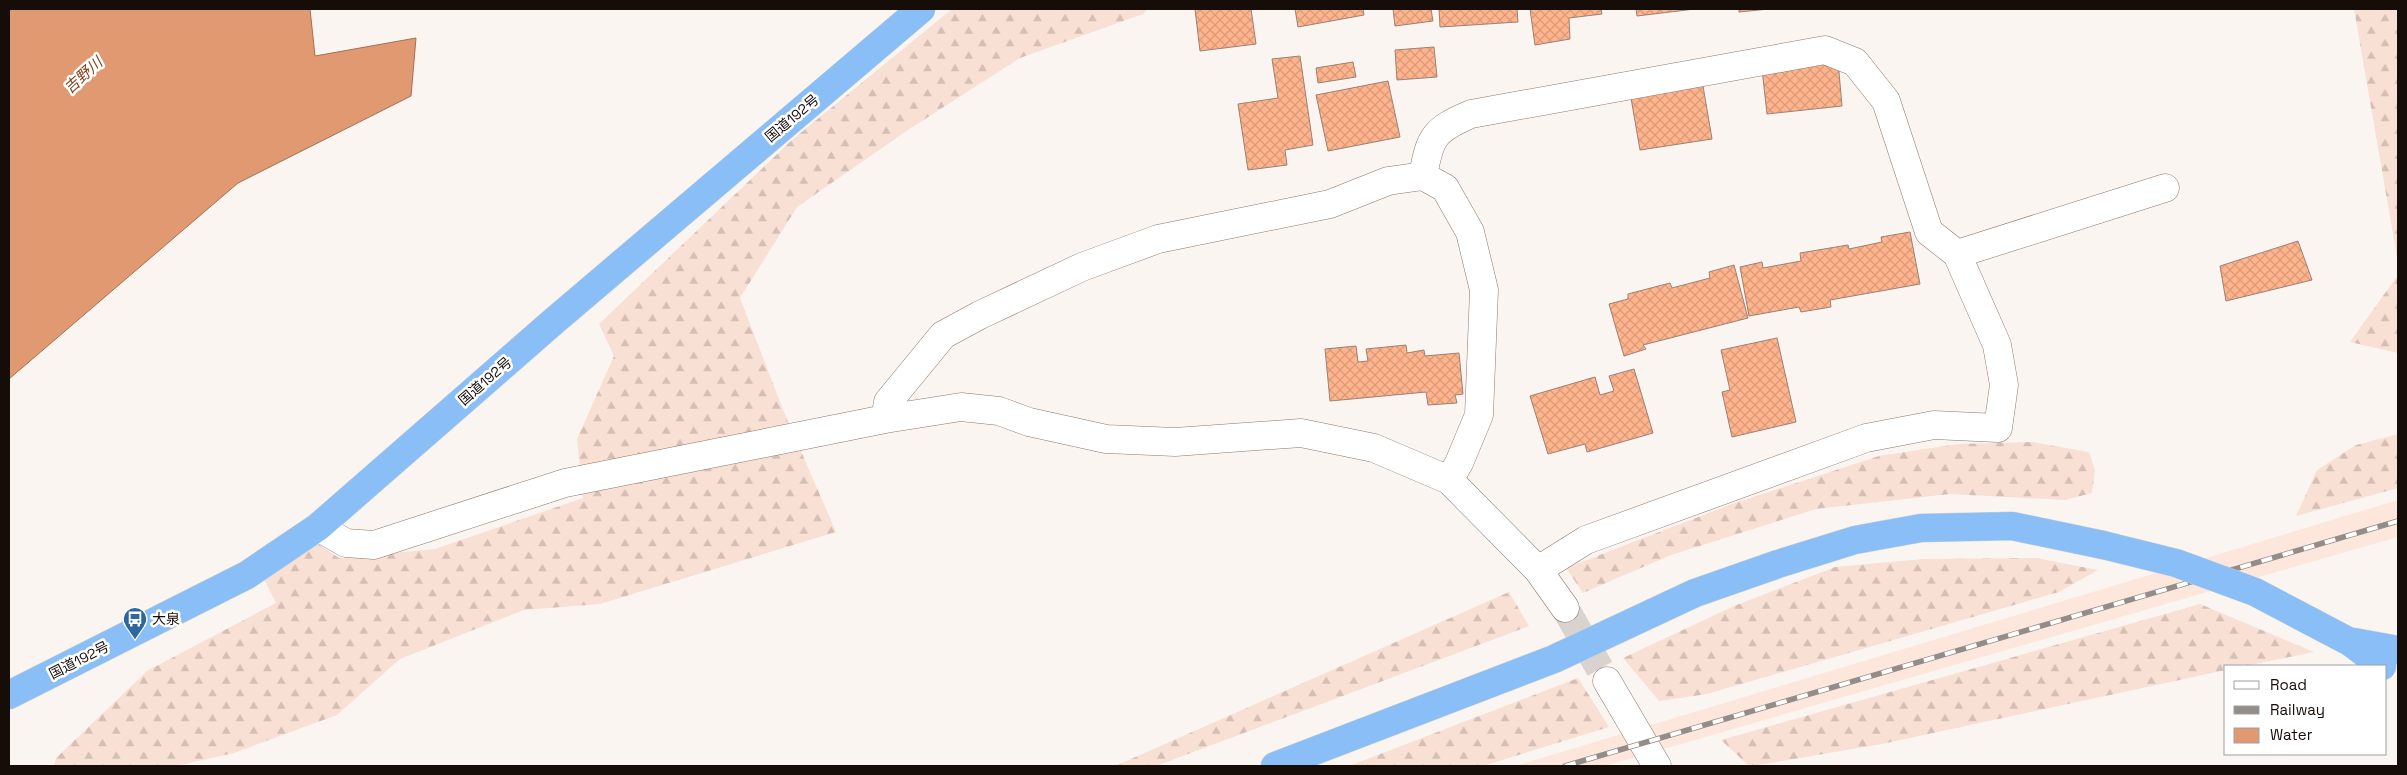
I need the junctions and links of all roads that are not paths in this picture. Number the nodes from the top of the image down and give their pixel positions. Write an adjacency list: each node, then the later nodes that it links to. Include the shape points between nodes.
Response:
1 (921, 9): 7 (highway, 国道192号)
2 (1423, 176): 4 (street, via 1428,147 1445,125 1471,114 1825,50 1855,62 1886,101 1929,232); 5 (street, via 1388,181 1330,204 1158,239 1082,267 943,335 888,402); 6 (street, via 1445,188 1470,232 1484,290 1479,415)
3 (2165, 188): 4 (street)
4 (1957, 254): 8 (street, via 1996,345 2004,385 1998,428 1934,425 1866,438 1586,540)
5 (885, 420): 6 (street, via 961,407 999,411 1029,422 1106,439 1175,442 1301,433 1374,448); 7 (street, via 565,483 374,545 346,543)
6 (1449, 480): 8 (street)
7 (318, 527): 16 (highway, 国道192号, via 247,575)
8 (1538, 570): 9 (street)
9 (1564, 608)
10 (2350, 642): 11 (highway); 12 (highway); 17 (highway, bridge, via 2255,592 2185,566 2012,526 1921,528 1855,540 1695,593 1554,659)
11 (2398, 650)
12 (2381, 665)
13 (2387, 670): 14 (highway)
14 (2398, 678)
15 (1607, 681): 18 (street)
16 (9, 695)
17 (1275, 766)
18 (1657, 766)

